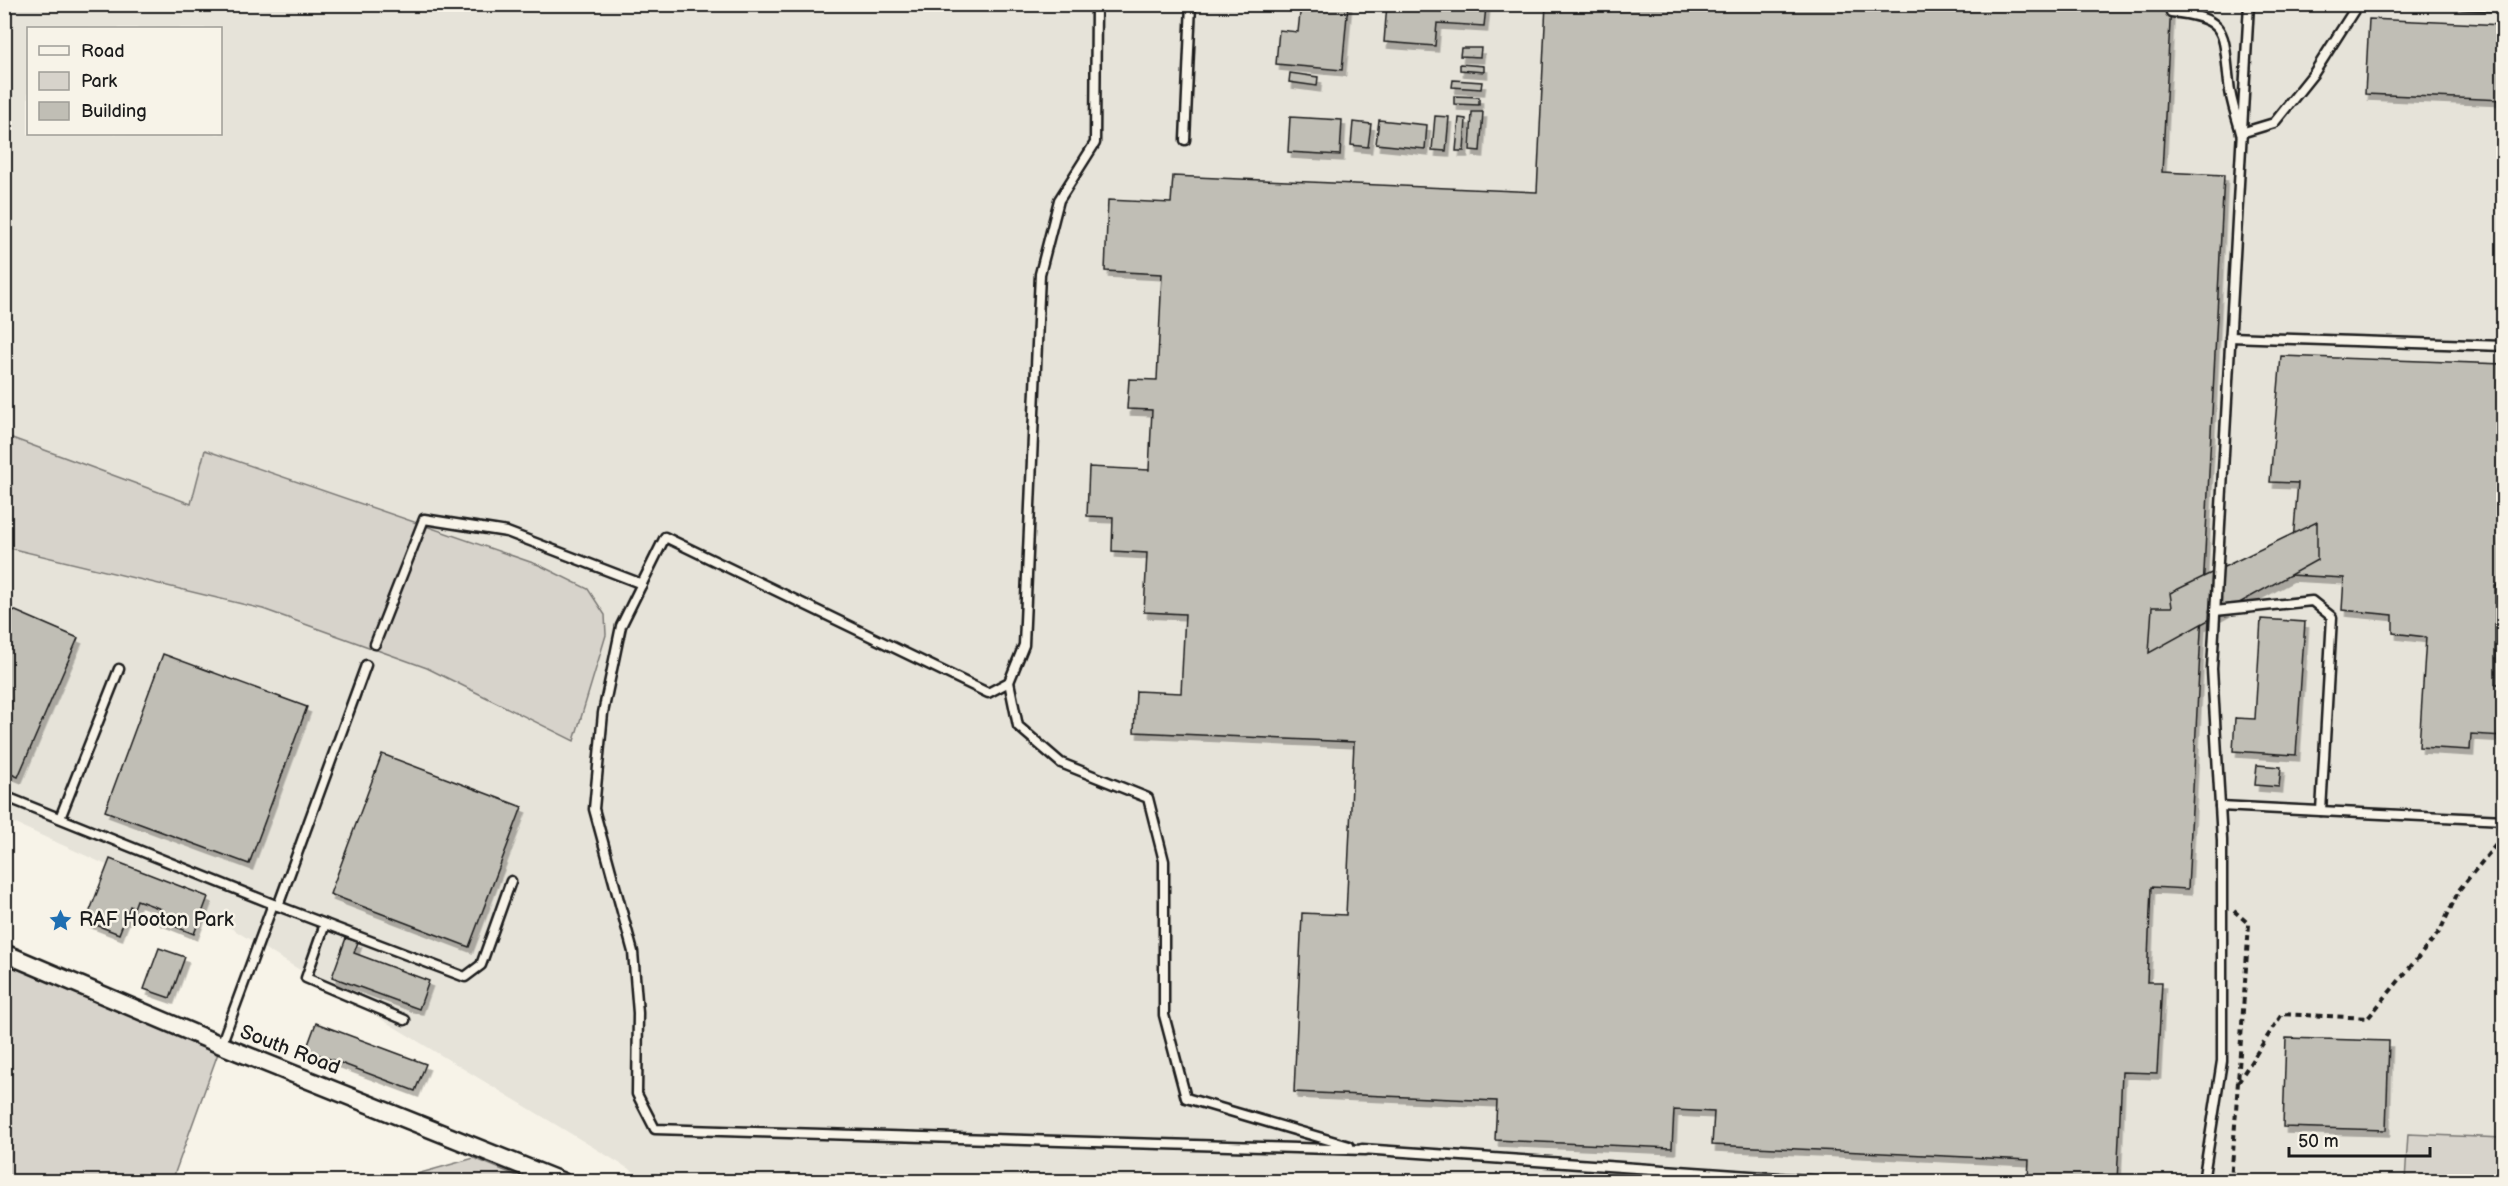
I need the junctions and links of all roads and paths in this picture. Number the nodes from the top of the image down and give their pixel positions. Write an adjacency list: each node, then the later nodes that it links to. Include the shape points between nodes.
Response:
1 (1096, 4): 17 (lane, via 1095,143 1059,200 1040,274 1024,645)
2 (1191, 4): 9 (lane)
3 (2248, 4): 8 (lane)
4 (2358, 4): 8 (lane, via 2314,73 2274,123)
5 (2457, 4): 6 (lane)
6 (2504, 6)
7 (2171, 12): 8 (lane, via 2198,15 2214,24 2225,40 2229,86)
8 (2241, 133): 10 (lane)
9 (1185, 140)
10 (2230, 337): 11 (lane); 13 (lane)
11 (2504, 346)
12 (642, 584): 14 (lane, via 507,531 424,519); 17 (lane, via 665,537 988,693); 32 (lane, via 621,626 603,713 594,808 633,952 638,1013 637,1094 655,1129)
13 (2215, 610): 19 (lane, via 2212,669); 20 (lane, via 2312,601 2332,617)
14 (375, 644)
15 (366, 665): 26 (lane)
16 (119, 669): 21 (lane)
17 (1009, 682): 32 (lane, via 1017,726 1061,763 1148,798 1164,861 1164,1015 1186,1098)
18 (4, 796): 21 (lane)
19 (2220, 806): 20 (lane); 25 (lane)
20 (2321, 811): 22 (lane)
21 (60, 818): 26 (lane)
22 (2504, 820)
23 (2504, 835): 31 (path, via 2459,890 2440,932 2368,1018 2282,1014)
24 (511, 880): 27 (lane, via 481,965 465,977)
25 (2222, 901): 31 (path, via 2249,924); 35 (lane, via 2222,1060)
26 (275, 905): 27 (lane); 30 (lane)
27 (325, 924): 29 (lane, via 306,978)
28 (4, 953): 30 (street, South Road)
29 (405, 1020)
30 (221, 1045): 33 (street, South Road)
31 (2238, 1082): 36 (path)
32 (1365, 1150): 34 (lane)
33 (563, 1182)
34 (1837, 1182)
35 (2203, 1182)
36 (2231, 1182)

